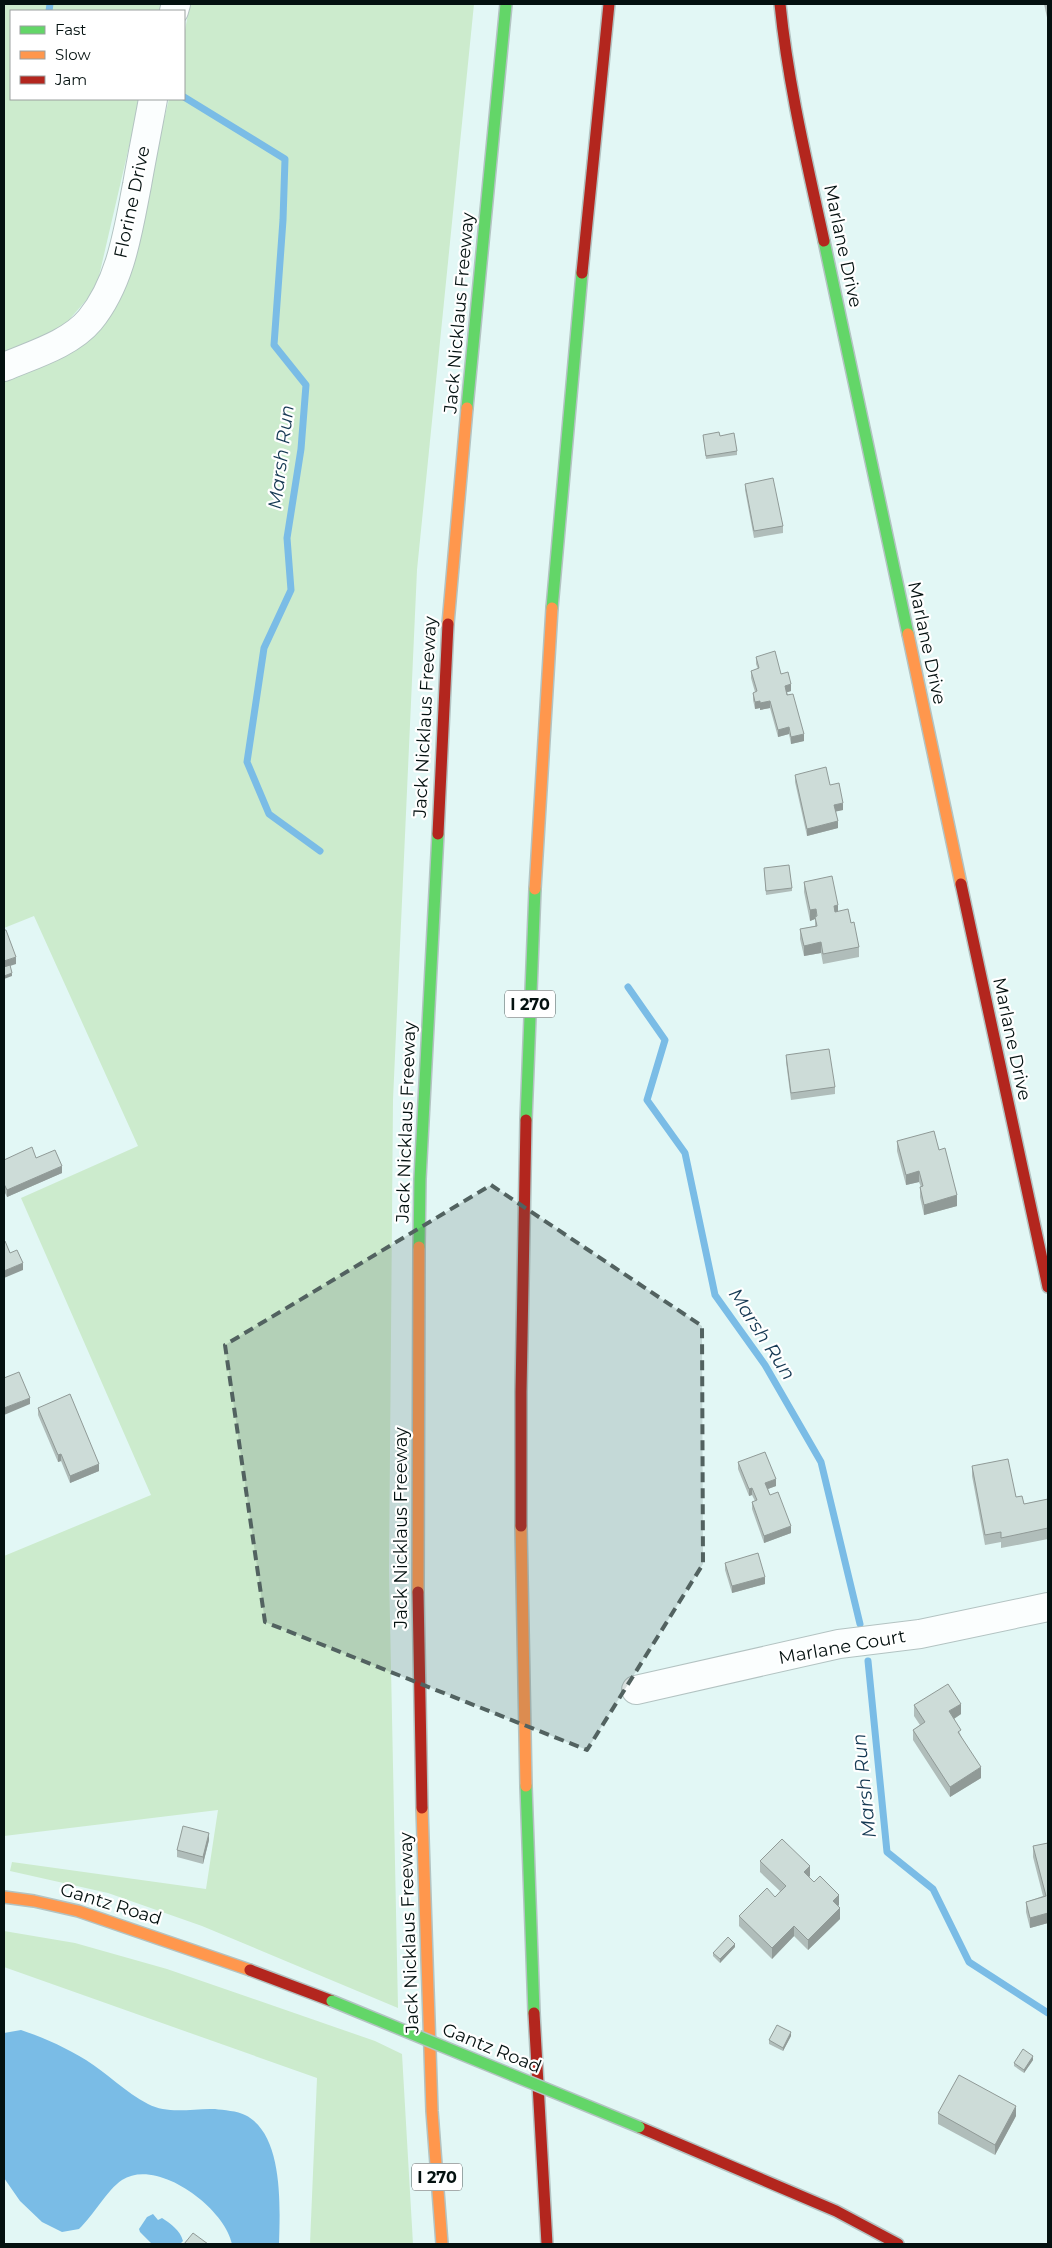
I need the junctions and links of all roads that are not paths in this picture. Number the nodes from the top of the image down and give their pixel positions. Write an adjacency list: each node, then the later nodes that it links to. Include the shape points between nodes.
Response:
1 (506, 4): 10 (main road, Jack Nicklaus Freeway / I 270, via 450,593 420,1179 417,1487 420,1741 432,2111)
2 (609, 4): 11 (main road, I 270, via 577,311 554,594 535,877 524,1184 521,1494 524,1752)
3 (780, 4): 6 (main road, Marlane Drive, via 794,104)
4 (153, 103): 5 (street, Florine Drive, via 126,244 104,297 90,320 74,334)
5 (4, 367)
6 (1048, 1287)
7 (1048, 1607): 8 (street, Marlane Court, via 920,1634 838,1644)
8 (636, 1690)
9 (4, 1897): 12 (main road, Gantz Road, bridge, via 50,1904 254,1969 836,2211)
10 (442, 2244)
11 (547, 2244)
12 (898, 2244)

